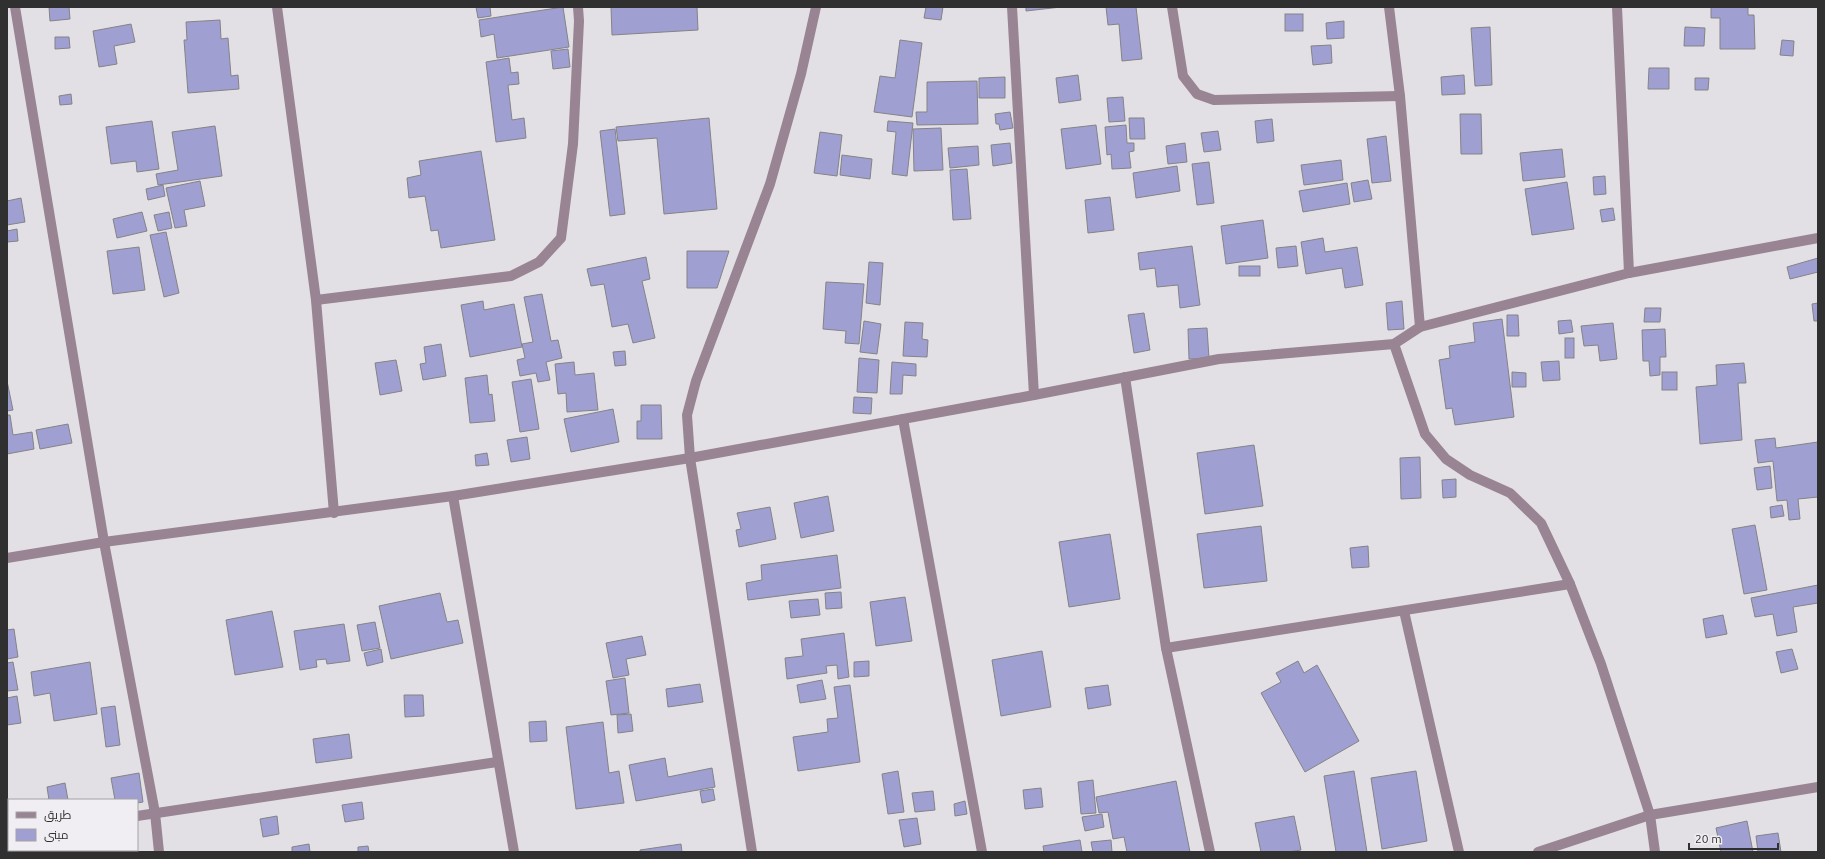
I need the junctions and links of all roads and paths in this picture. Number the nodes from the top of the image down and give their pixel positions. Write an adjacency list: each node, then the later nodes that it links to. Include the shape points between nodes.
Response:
1 (15, 7): 21 (street)
2 (277, 7): 12 (street)
3 (578, 7): 12 (street, via 573,144 561,238 539,262 511,276)
4 (816, 7): 18 (street, via 801,74 770,184 696,381 687,415)
5 (1012, 7): 16 (street)
6 (1172, 7): 9 (street, via 1183,76 1197,94 1214,100)
7 (1389, 7): 9 (street)
8 (1617, 7): 11 (street)
9 (1400, 96): 13 (street)
10 (1818, 238): 11 (street)
11 (1629, 273): 13 (street)
12 (316, 300): 20 (street)
13 (1420, 327): 14 (street)
14 (1394, 344): 15 (street, via 1219,359); 23 (street, via 1425,434 1446,459 1470,475 1510,494 1541,523)
15 (1125, 377): 16 (street); 25 (street)
16 (1034, 395): 17 (street)
17 (903, 419): 18 (street); 34 (street)
18 (690, 458): 19 (street); 33 (street)
19 (453, 496): 20 (street); 26 (street)
20 (334, 513): 21 (street)
21 (104, 542): 22 (street); 28 (street)
22 (7, 558)
23 (1570, 584): 24 (street); 29 (street, via 1601,664)
24 (1404, 611): 25 (street); 36 (street)
25 (1166, 648): 35 (street)
26 (497, 762): 28 (street); 32 (street)
27 (1818, 787): 29 (street)
28 (155, 813): 30 (street); 31 (street)
29 (1650, 815): 37 (street); 38 (street)
30 (138, 816)
31 (159, 852)
32 (514, 852)
33 (752, 852)
34 (982, 852)
35 (1210, 852)
36 (1459, 852)
37 (1538, 852)
38 (1655, 852)

